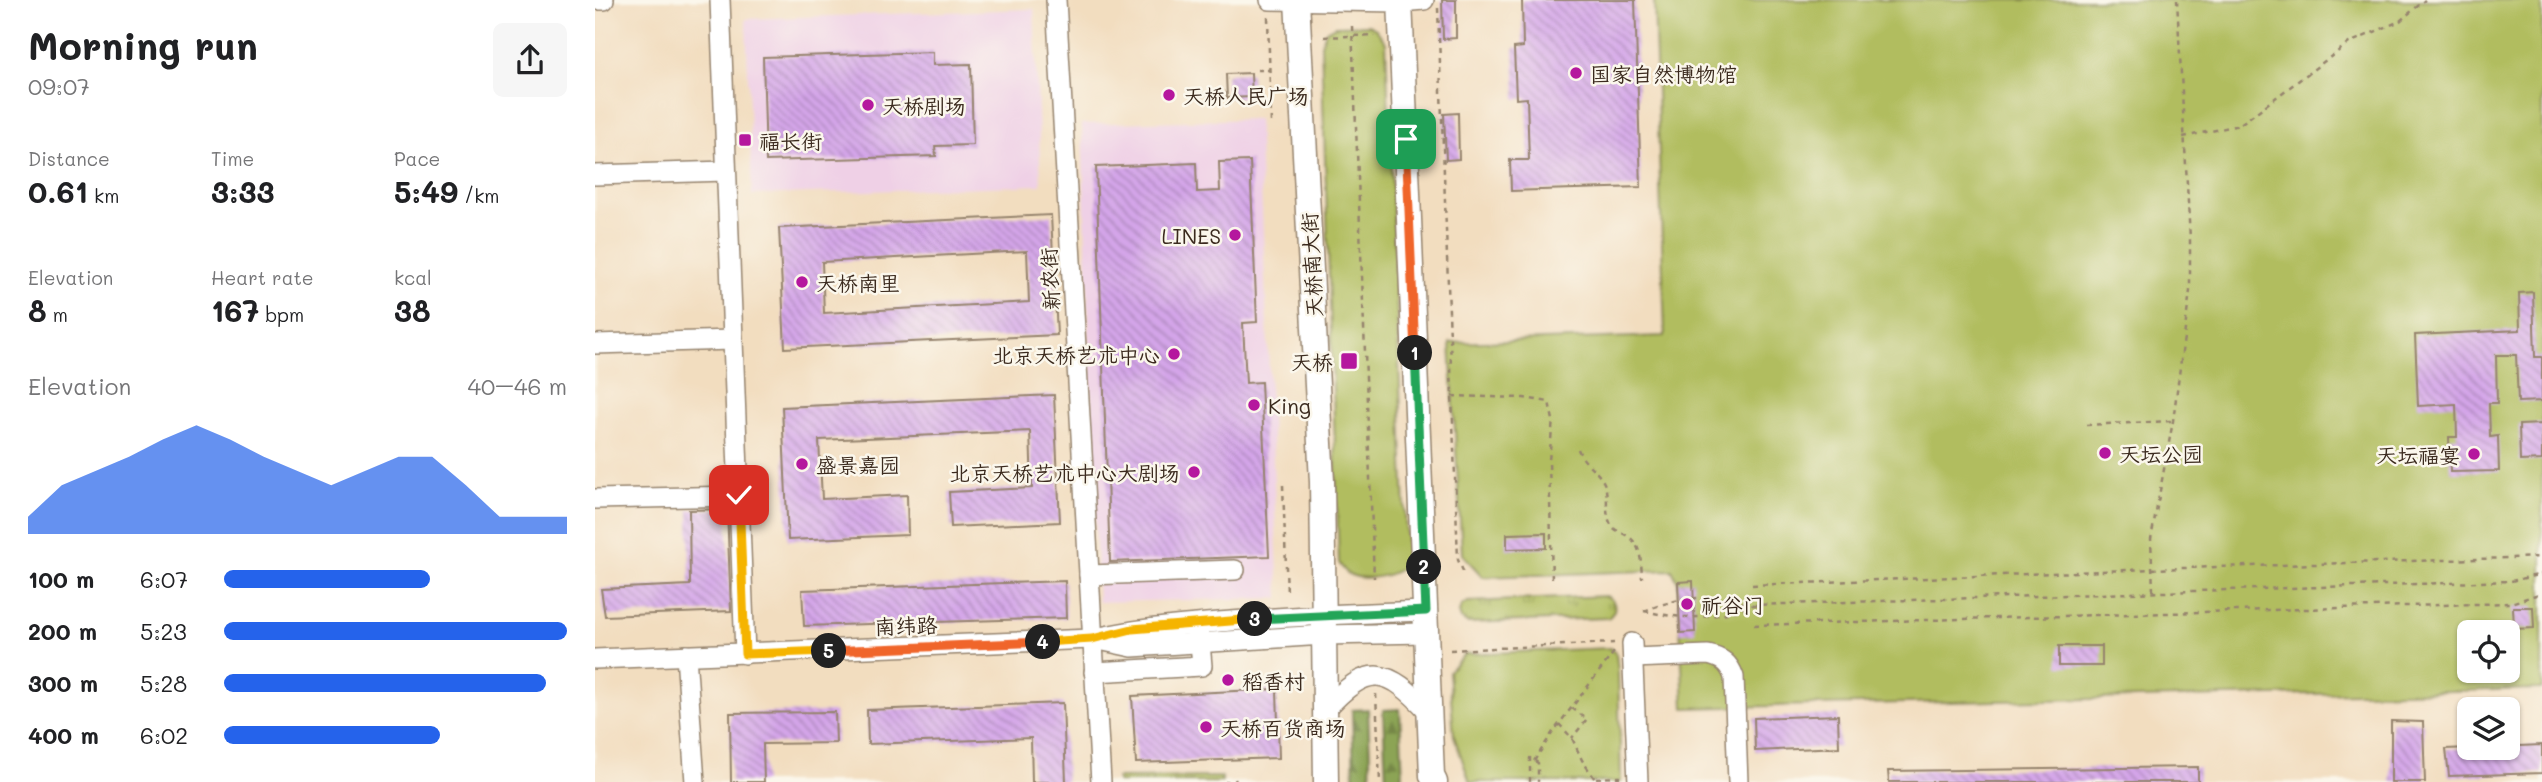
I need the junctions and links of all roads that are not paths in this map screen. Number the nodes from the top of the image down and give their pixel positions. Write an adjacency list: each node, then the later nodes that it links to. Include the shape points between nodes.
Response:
1 (595, 0): 2 (street)
2 (604, 0)
3 (720, 0): 8 (street)
4 (1056, 0): 15 (street, 新农街)
5 (1297, 1): 6 (street); 7 (street); 17 (main road, 天桥南大街, via 1322,482)
6 (1412, 1): 16 (main road)
7 (1269, 9)
8 (726, 171): 9 (street); 10 (street)
9 (595, 175)
10 (733, 340): 11 (street); 12 (street)
11 (595, 344)
12 (739, 495): 13 (street); 20 (street)
13 (595, 499)
14 (1235, 570): 15 (street)
15 (1089, 575): 19 (street, 新农街)
16 (1426, 622): 17 (street, 南纬路); 25 (main road)
17 (1324, 625): 18 (street, 南纬路); 24 (main road, 天桥南大街)
18 (1199, 633): 19 (street, 南纬路, via 1132,647); 23 (street, via 1202,666)
19 (1092, 639): 20 (street, 南纬路); 23 (street, 新农街)
20 (745, 654): 21 (street, 南纬路)
21 (686, 656): 22 (street, 南纬路); 29 (street)
22 (595, 659)
23 (1094, 672): 30 (street, 新农街)
24 (1325, 710): 25 (street, via 1348,688 1375,675 1395,680); 26 (main road, 天桥南大街)
25 (1429, 712): 27 (main road)
26 (1322, 775)
27 (1435, 780)
28 (1632, 780): 31 (street, via 1633,650 1708,655 1729,665 1734,677)
29 (695, 782)
30 (1101, 782)
31 (1738, 782)

